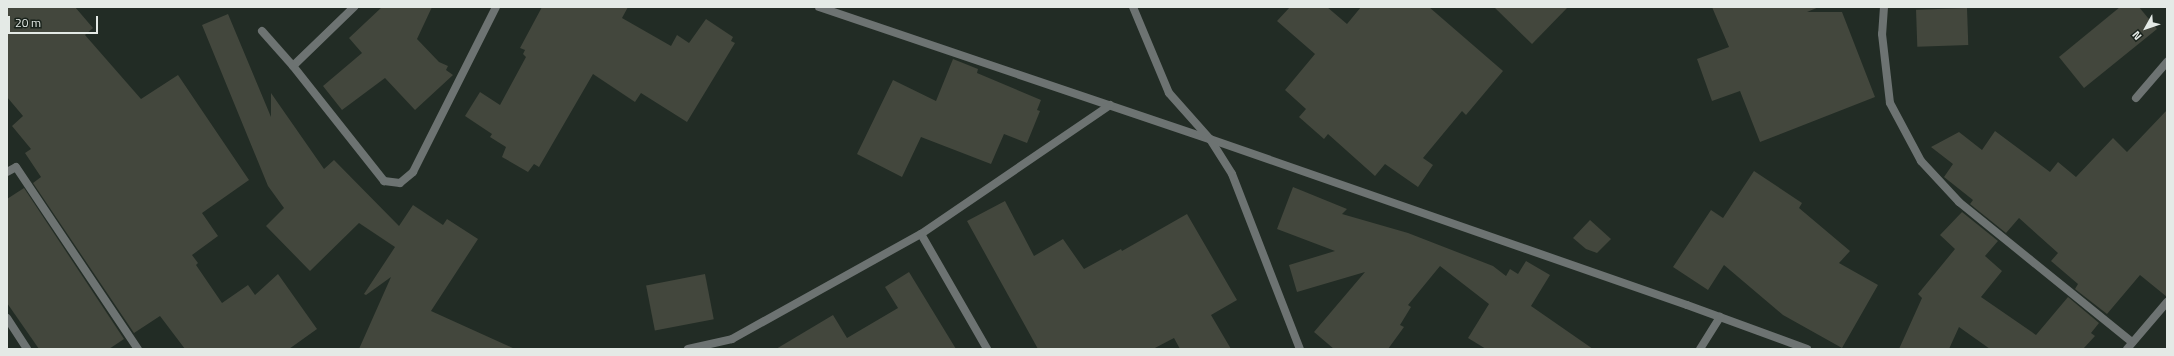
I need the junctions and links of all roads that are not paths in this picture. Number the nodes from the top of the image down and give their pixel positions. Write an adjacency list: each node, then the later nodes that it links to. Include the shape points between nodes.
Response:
1 (354, 7): 8 (street)
2 (496, 7): 8 (street, via 413,172 400,183 384,181)
3 (819, 7): 10 (street)
4 (1133, 7): 11 (street, via 1170,92)
5 (1884, 7): 17 (street, via 1882,34 1890,103 1921,161 1959,202)
6 (262, 31): 8 (street)
7 (2167, 62): 9 (street)
8 (293, 66)
9 (2136, 98)
10 (1110, 105): 11 (street); 13 (street)
11 (1210, 139): 15 (street); 22 (street, via 1232,174)
12 (7, 172): 19 (street, via 16,167)
13 (921, 234): 20 (street, via 732,339); 21 (street)
14 (2167, 302): 17 (street)
15 (1720, 317): 23 (street); 24 (street)
16 (7, 318): 18 (street)
17 (2132, 342): 25 (street)
18 (27, 349)
19 (138, 349)
20 (688, 349)
21 (987, 349)
22 (1300, 349)
23 (1700, 349)
24 (1807, 349)
25 (2127, 349)

